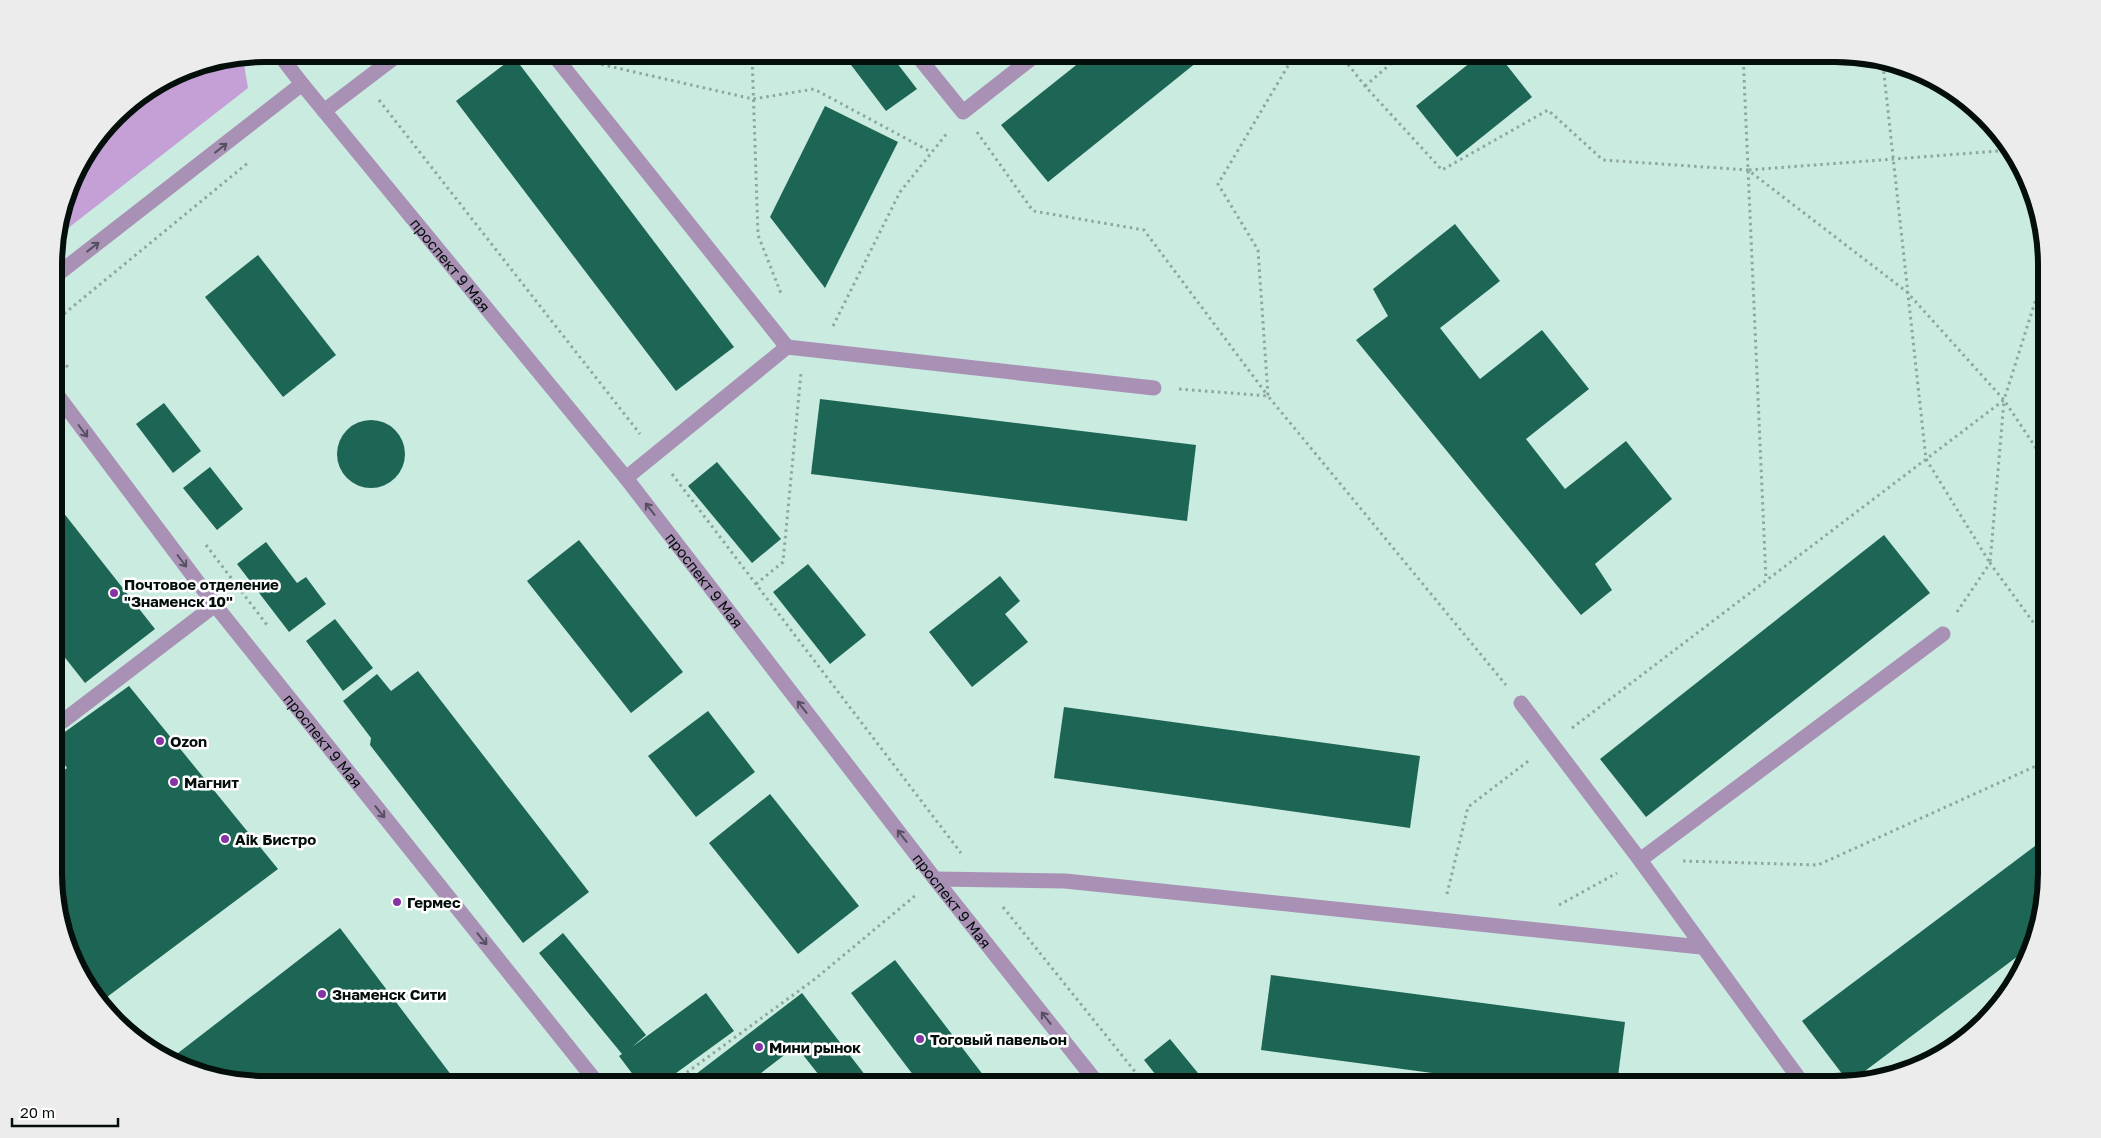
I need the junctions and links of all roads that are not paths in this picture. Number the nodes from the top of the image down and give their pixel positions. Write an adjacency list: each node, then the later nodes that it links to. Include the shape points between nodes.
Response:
1 (285, 62): 6 (street, проспект 9 Мая)
2 (388, 62): 7 (street)
3 (559, 62): 9 (street)
4 (922, 62): 5 (street, via 963,112)
5 (1026, 62)
6 (302, 84): 7 (street, проспект 9 Мая); 8 (street, one-way to 6)
7 (324, 111): 12 (street, проспект 9 Мая)
8 (62, 271)
9 (787, 347): 10 (street); 12 (street)
10 (1154, 388)
11 (62, 403): 13 (street, проспект 9 Мая, one-way to 13)
12 (626, 478): 18 (street, проспект 9 Мая, one-way to 12)
13 (215, 605): 16 (street); 20 (street, проспект 9 Мая, one-way to 20)
14 (1943, 634): 17 (street)
15 (1521, 703): 17 (street)
16 (62, 721)
17 (1640, 860): 19 (street)
18 (935, 879): 19 (street, via 1065,881); 21 (street, проспект 9 Мая, one-way to 18)
19 (1701, 947): 22 (street)
20 (592, 1076)
21 (1092, 1076)
22 (1797, 1076)

